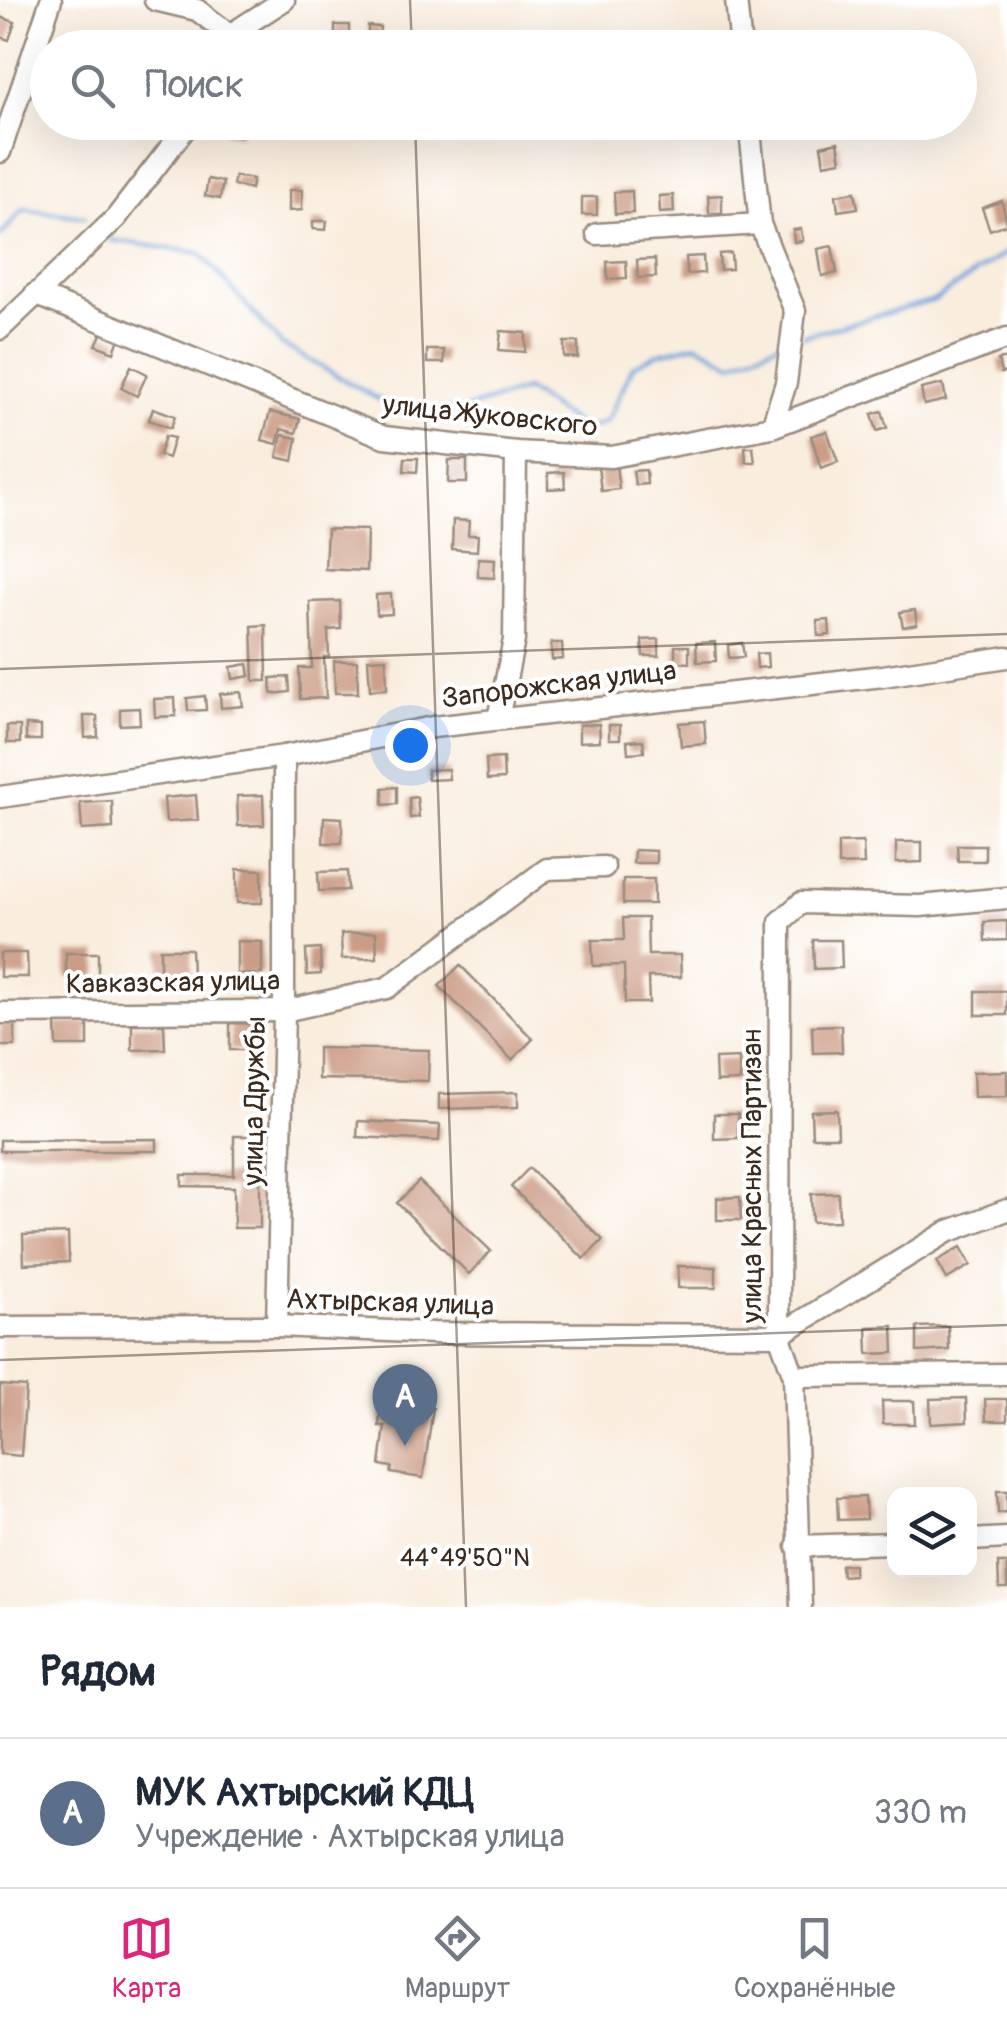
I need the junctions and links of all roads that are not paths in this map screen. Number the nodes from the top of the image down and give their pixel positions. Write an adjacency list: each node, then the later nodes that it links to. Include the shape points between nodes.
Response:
1 (51, 0): 5 (street)
2 (155, 0): 6 (street, via 197,10)
3 (284, 0): 7 (street)
4 (736, 0): 8 (street)
5 (41, 30)
6 (217, 30)
7 (243, 30)
8 (739, 30)
9 (30, 63): 12 (street)
10 (176, 140): 15 (street, via 116,218)
11 (751, 140): 13 (street)
12 (0, 152)
13 (760, 224): 14 (street); 18 (street, via 795,312)
14 (597, 234)
15 (35, 294): 16 (street); 19 (street, улица Жуковского, via 384,437)
16 (0, 329)
17 (1007, 338): 18 (street, улица Жуковского)
18 (772, 428): 19 (street, улица Жуковского, via 611,457)
19 (516, 452): 21 (street, via 514,640)
20 (1007, 657): 21 (street, Запорожская улица)
21 (498, 719): 22 (street, Запорожская улица)
22 (284, 756): 23 (street, Запорожская улица); 26 (street, улица Дружбы)
23 (0, 797)
24 (604, 867): 26 (street, Кавказская улица, via 547,869 387,988)
25 (1007, 898): 31 (street, улица Красных Партизан, via 920,906 800,904 780,922)
26 (284, 1011): 27 (street, Кавказская улица); 29 (street, улица Дружбы)
27 (0, 1013)
28 (1007, 1210): 31 (street, via 947,1232)
29 (278, 1326): 30 (street, Ахтырская улица); 31 (street, Ахтырская улица)
30 (0, 1327)
31 (779, 1335): 33 (street, улица Красных Партизан)
32 (1007, 1374): 33 (street)
33 (794, 1376): 37 (street, улица Красных Партизан)
34 (1007, 1538): 35 (street)
35 (977, 1540)
36 (887, 1543): 37 (street)
37 (798, 1546): 38 (street, улица Красных Партизан)
38 (801, 1607)

